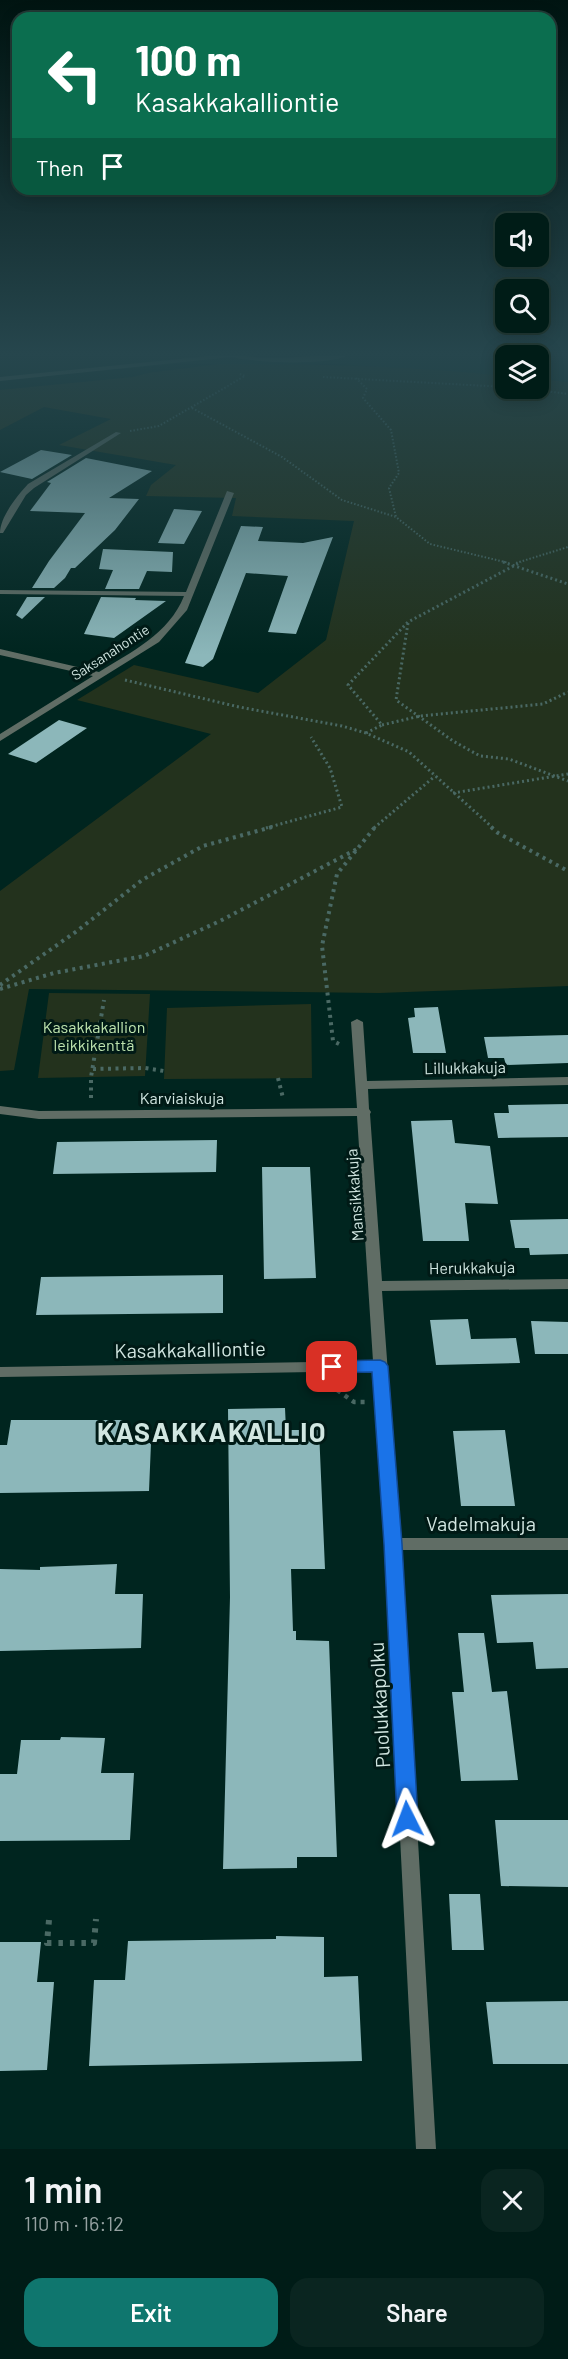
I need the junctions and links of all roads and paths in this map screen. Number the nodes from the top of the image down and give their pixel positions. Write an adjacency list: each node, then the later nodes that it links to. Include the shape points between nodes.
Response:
1 (82, 455): 6 (street, via 31,486)
2 (279, 455): 5 (path, via 342,500)
3 (396, 455): 5 (path, via 399,472 389,488)
4 (230, 494): 11 (street, Saksanahontie)
5 (396, 517): 8 (path, via 430,544)
6 (0, 531)
7 (568, 547): 8 (path)
8 (513, 564): 9 (path); 12 (path)
9 (568, 584)
10 (0, 592): 11 (street)
11 (191, 594): 14 (street, Saksanahontie, via 183,610 156,640)
12 (408, 622): 16 (path, via 396,700); 17 (path, via 348,685)
13 (0, 652): 14 (street)
14 (100, 675): 18 (path); 20 (street, Saksanahontie)
15 (568, 692): 16 (path, via 543,704)
16 (420, 716): 17 (path); 23 (path, via 480,756 509,759)
17 (382, 725): 18 (path)
18 (366, 733): 22 (path, via 409,752)
19 (311, 737): 28 (path, via 330,768 342,807 203,846 142,880)
20 (0, 738)
21 (568, 774): 23 (path)
22 (435, 776): 25 (path); 26 (path, via 375,827)
23 (554, 776): 24 (path); 25 (path)
24 (568, 781)
25 (453, 793): 27 (path, via 498,833)
26 (357, 849): 28 (path, via 144,956); 31 (path, via 337,874 322,946 333,1041)
27 (568, 871)
28 (0, 987)
29 (104, 1000): 32 (path)
30 (357, 1022): 31 (street, Mansikkakuja)
31 (359, 1053): 35 (street, Mansikkakuja)
32 (93, 1069): 33 (path); 38 (path)
33 (164, 1071)
34 (568, 1082): 35 (street, Lillukkakuja)
35 (362, 1085): 37 (street, Mansikkakuja)
36 (0, 1110): 38 (street, Karviaiskuja, via 39,1115)
37 (364, 1112): 38 (street, Karviaiskuja); 40 (street, Mansikkakuja)
38 (90, 1113)
39 (568, 1284): 40 (street, Herukkakuja)
40 (376, 1286): 41 (street, Mansikkakuja)
41 (380, 1366): 42 (street, Kasakkakalliontie); 43 (street, Puolukkapolku)
42 (0, 1372)
43 (393, 1544): 44 (street, Vadelmakuja); 47 (street, Puolukkapolku)
44 (568, 1544)
45 (96, 1919): 46 (path, via 94,1943 47,1943)
46 (49, 1920)
47 (426, 2149)

